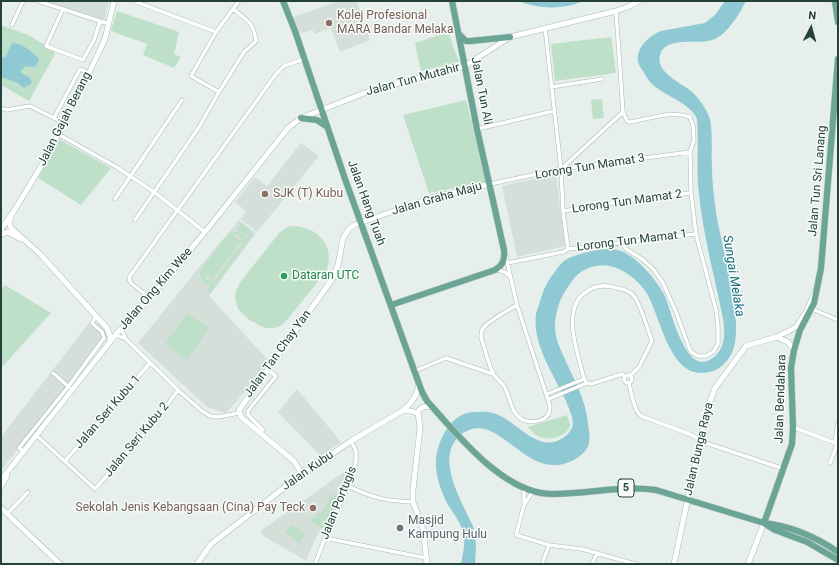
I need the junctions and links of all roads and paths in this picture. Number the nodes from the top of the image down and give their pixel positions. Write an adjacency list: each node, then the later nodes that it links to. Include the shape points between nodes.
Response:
1 (23, 1): 16 (street)
2 (38, 1): 10 (street)
3 (114, 1): 15 (street, Jalan Gajah Berang)
4 (134, 1): 18 (street)
5 (239, 1): 11 (street)
6 (283, 1): 21 (main road, Jalan Hang Tuah)
7 (452, 1): 19 (main road, Jalan Tun Ali)
8 (639, 1): 12 (street, Jalan Tun Mutahir)
9 (835, 1): 14 (main road)
10 (63, 8): 13 (street); 13 (street, via 46,46 83,60 94,40)
11 (233, 9): 18 (street); 27 (street, via 251,24 256,41 244,52)
12 (616, 11): 17 (street, Jalan Tun Mutahir); 32 (street)
13 (100, 21): 15 (street)
14 (838, 22)
15 (109, 24): 24 (street, Jalan Gajah Berang)
16 (12, 25)
17 (545, 28): 20 (street, Jalan Tun Mutahir); 26 (street)
18 (216, 32): 27 (street, via 191,76)
19 (459, 33): 20 (main road, via 466,41); 23 (main road, Jalan Tun Ali)
20 (510, 37): 23 (street, Jalan Tun Mutahir)
21 (304, 59): 30 (main road, Jalan Hang Tuah); 47 (street, via 284,66 276,74)
22 (838, 59): 65 (main road, Jalan Tun Sri Lanang, via 821,268)
23 (465, 66): 30 (street, Jalan Tun Mutahir, via 381,87); 37 (main road, Jalan Tun Ali)
24 (89, 73): 33 (street, via 80,69); 35 (street, Jalan Gajah Berang)
25 (602, 79): 26 (street)
26 (551, 87): 31 (street)
27 (219, 92): 43 (street, via 199,127)
28 (182, 100): 41 (street)
29 (1, 108): 33 (street, via 6,110 30,106)
30 (321, 110): 34 (street, Jalan Ong Kim Wee); 36 (main road, Jalan Hang Tuah)
31 (554, 111): 37 (street); 40 (street)
32 (623, 112): 39 (street, via 630,122 672,114 690,117 694,140); 40 (street)
33 (54, 118): 35 (street)
34 (301, 118): 36 (main road, via 317,120); 52 (street, Jalan Ong Kim Wee, via 288,128)
35 (64, 123): 38 (street, Jalan Gajah Berang)
36 (327, 128): 50 (main road, Jalan Hang Tuah)
37 (477, 129): 42 (main road, Jalan Tun Ali)
38 (58, 134): 41 (street); 46 (street, Jalan Gajah Berang)
39 (690, 152): 40 (street, Lorong Tun Mamat 3); 44 (street)
40 (561, 170): 42 (street, Lorong Tun Mamat 3); 48 (street)
41 (131, 176): 43 (street); 45 (street)
42 (490, 184): 50 (street, Jalan Graha Maju, via 431,198); 58 (main road, Jalan Tun Ali)
43 (154, 192): 47 (street); 49 (street)
44 (692, 193): 48 (street, Lorong Tun Mamat 2); 54 (street)
45 (115, 199)
46 (14, 211): 51 (street, Jalan Gajah Berang); 55 (street, via 10,225)
47 (178, 211): 52 (street); 62 (street, via 129,279)
48 (563, 211): 57 (street)
49 (135, 220)
50 (361, 222): 63 (main road, Jalan Hang Tuah); 75 (street, Jalan Tan Chay Yan, via 345,234 333,278)
51 (1, 229)
52 (205, 232): 62 (street, Jalan Ong Kim Wee)
53 (1, 234): 55 (street, via 8,232)
54 (696, 234): 56 (street, Lorong Tun Mamat 1); 56 (street, via 718,326 718,344 713,352 706,356 698,356 691,352 669,295 654,270 626,249)
55 (25, 241): 66 (street)
56 (622, 242): 57 (street, Lorong Tun Mamat 1)
57 (568, 249): 59 (street, Lorong Tun Mamat 1)
58 (504, 250): 59 (street); 60 (main road, via 503,263)
59 (507, 263): 61 (street)
60 (495, 270): 61 (street, via 505,272); 63 (main road)
61 (511, 278): 64 (street)
62 (150, 298): 68 (street, Jalan Ong Kim Wee)
63 (391, 305): 76 (main road, Jalan Hang Tuah)
64 (517, 305): 78 (street, via 481,331); 87 (street)
65 (811, 306): 67 (street); 70 (street, Jalan Bunga Raya, via 797,326); 73 (main road, Jalan Bendahara)
66 (96, 316): 72 (street, via 109,333); 85 (street, via 92,323 102,332 104,338)
67 (838, 320)
68 (122, 329): 69 (street, Jalan Ong Kim Wee); 71 (street)
69 (116, 336): 71 (street); 72 (street, Jalan Ong Kim Wee)
70 (776, 337): 73 (street, via 788,342); 96 (street, Jalan Bunga Raya, via 746,346 716,388)
71 (126, 339): 74 (street)
72 (110, 342): 85 (street, Jalan Ong Kim Wee)
73 (794, 350): 94 (main road, Jalan Bendahara, via 791,368)
74 (150, 363): 86 (street); 103 (street, Jalan Seri Kubu 1)
75 (268, 370): 91 (street, Jalan Tan Chay Yan, via 240,407); 95 (street, via 276,376 248,411 248,415)
76 (415, 371): 78 (street, via 446,358); 82 (main road, Jalan Hang Tuah)
77 (53, 373): 85 (street)
78 (493, 374): 88 (street, via 504,385 514,413 519,418 532,422 542,420 550,412)
79 (630, 376): 80 (street); 81 (street, via 639,367 652,341 634,296 624,290 604,285 591,288 582,295 572,315); 84 (street, via 632,379)
80 (625, 377): 83 (street, via 622,374); 84 (street, via 625,381)
81 (584, 379): 83 (street); 87 (street)
82 (419, 383): 89 (main road, Jalan Hang Tuah, via 425,397); 90 (street, Jalan Kubu, via 414,400)
83 (587, 383): 88 (street)
84 (629, 383): 98 (street, via 638,414)
85 (70, 388): 97 (street, Jalan Ong Kim Wee); 102 (street, via 19,448)
86 (178, 390): 91 (street, via 210,416); 103 (street, Jalan Seri Kubu 2, via 160,415 95,489)
87 (547, 394): 88 (street)
88 (549, 399)
89 (434, 408): 92 (street, via 423,407); 112 (main road, 5, via 490,466)
90 (402, 411): 92 (street); 100 (street, Jalan Kubu)
91 (239, 413): 107 (street, via 241,418 294,461)
92 (418, 413): 116 (street, via 420,428)
93 (838, 423): 101 (street)
94 (793, 427): 101 (street); 106 (main road, Jalan Bendahara, via 792,444)
95 (263, 430)
96 (703, 430): 98 (street); 99 (street, Jalan Bunga Raya)
97 (36, 435): 102 (street, Jalan Ong Kim Wee); 103 (street)
98 (692, 435): 99 (street)
99 (700, 441): 106 (street); 115 (street, Jalan Bunga Raya)
100 (351, 442): 107 (street, Jalan Kubu); 111 (street, Jalan Portugis, via 357,456)
101 (837, 445): 104 (street)
102 (24, 452): 105 (street, Jalan Ong Kim Wee)
103 (65, 462)
104 (830, 463)
105 (12, 467): 108 (street); 109 (street, Jalan Ong Kim Wee); 110 (street)
106 (784, 469): 120 (main road, Jalan Bendahara)
107 (302, 474): 128 (street, Jalan Kubu, via 214,541)
108 (1, 475)
109 (1, 480)
110 (1, 486)
111 (348, 486): 116 (street, via 377,498); 121 (street, Jalan Portugis)
112 (524, 488): 113 (main road, 5); 117 (street)
113 (533, 491): 115 (main road, 5, via 550,494 643,488); 117 (street)
114 (28, 492): 119 (street)
115 (687, 500): 120 (main road, 5); 133 (street, Jalan Bunga Raya)
116 (413, 502): 126 (street, via 423,529)
117 (524, 505): 122 (street, via 516,535)
118 (1, 508): 119 (street)
119 (7, 514): 127 (street)
120 (764, 523): 124 (main road, 5, via 807,535); 125 (main road, 5, via 807,542); 134 (street, Jalan Bendahara)
121 (325, 538): 126 (street); 129 (street, Jalan Portugis)
122 (549, 545): 123 (street); 130 (street)
123 (597, 552): 131 (street); 132 (street)
124 (838, 552)
125 (838, 560)
126 (427, 561)
127 (60, 564)
128 (197, 564)
129 (315, 564)
130 (542, 564)
131 (592, 564)
132 (635, 564)
133 (674, 564)
134 (748, 564)

